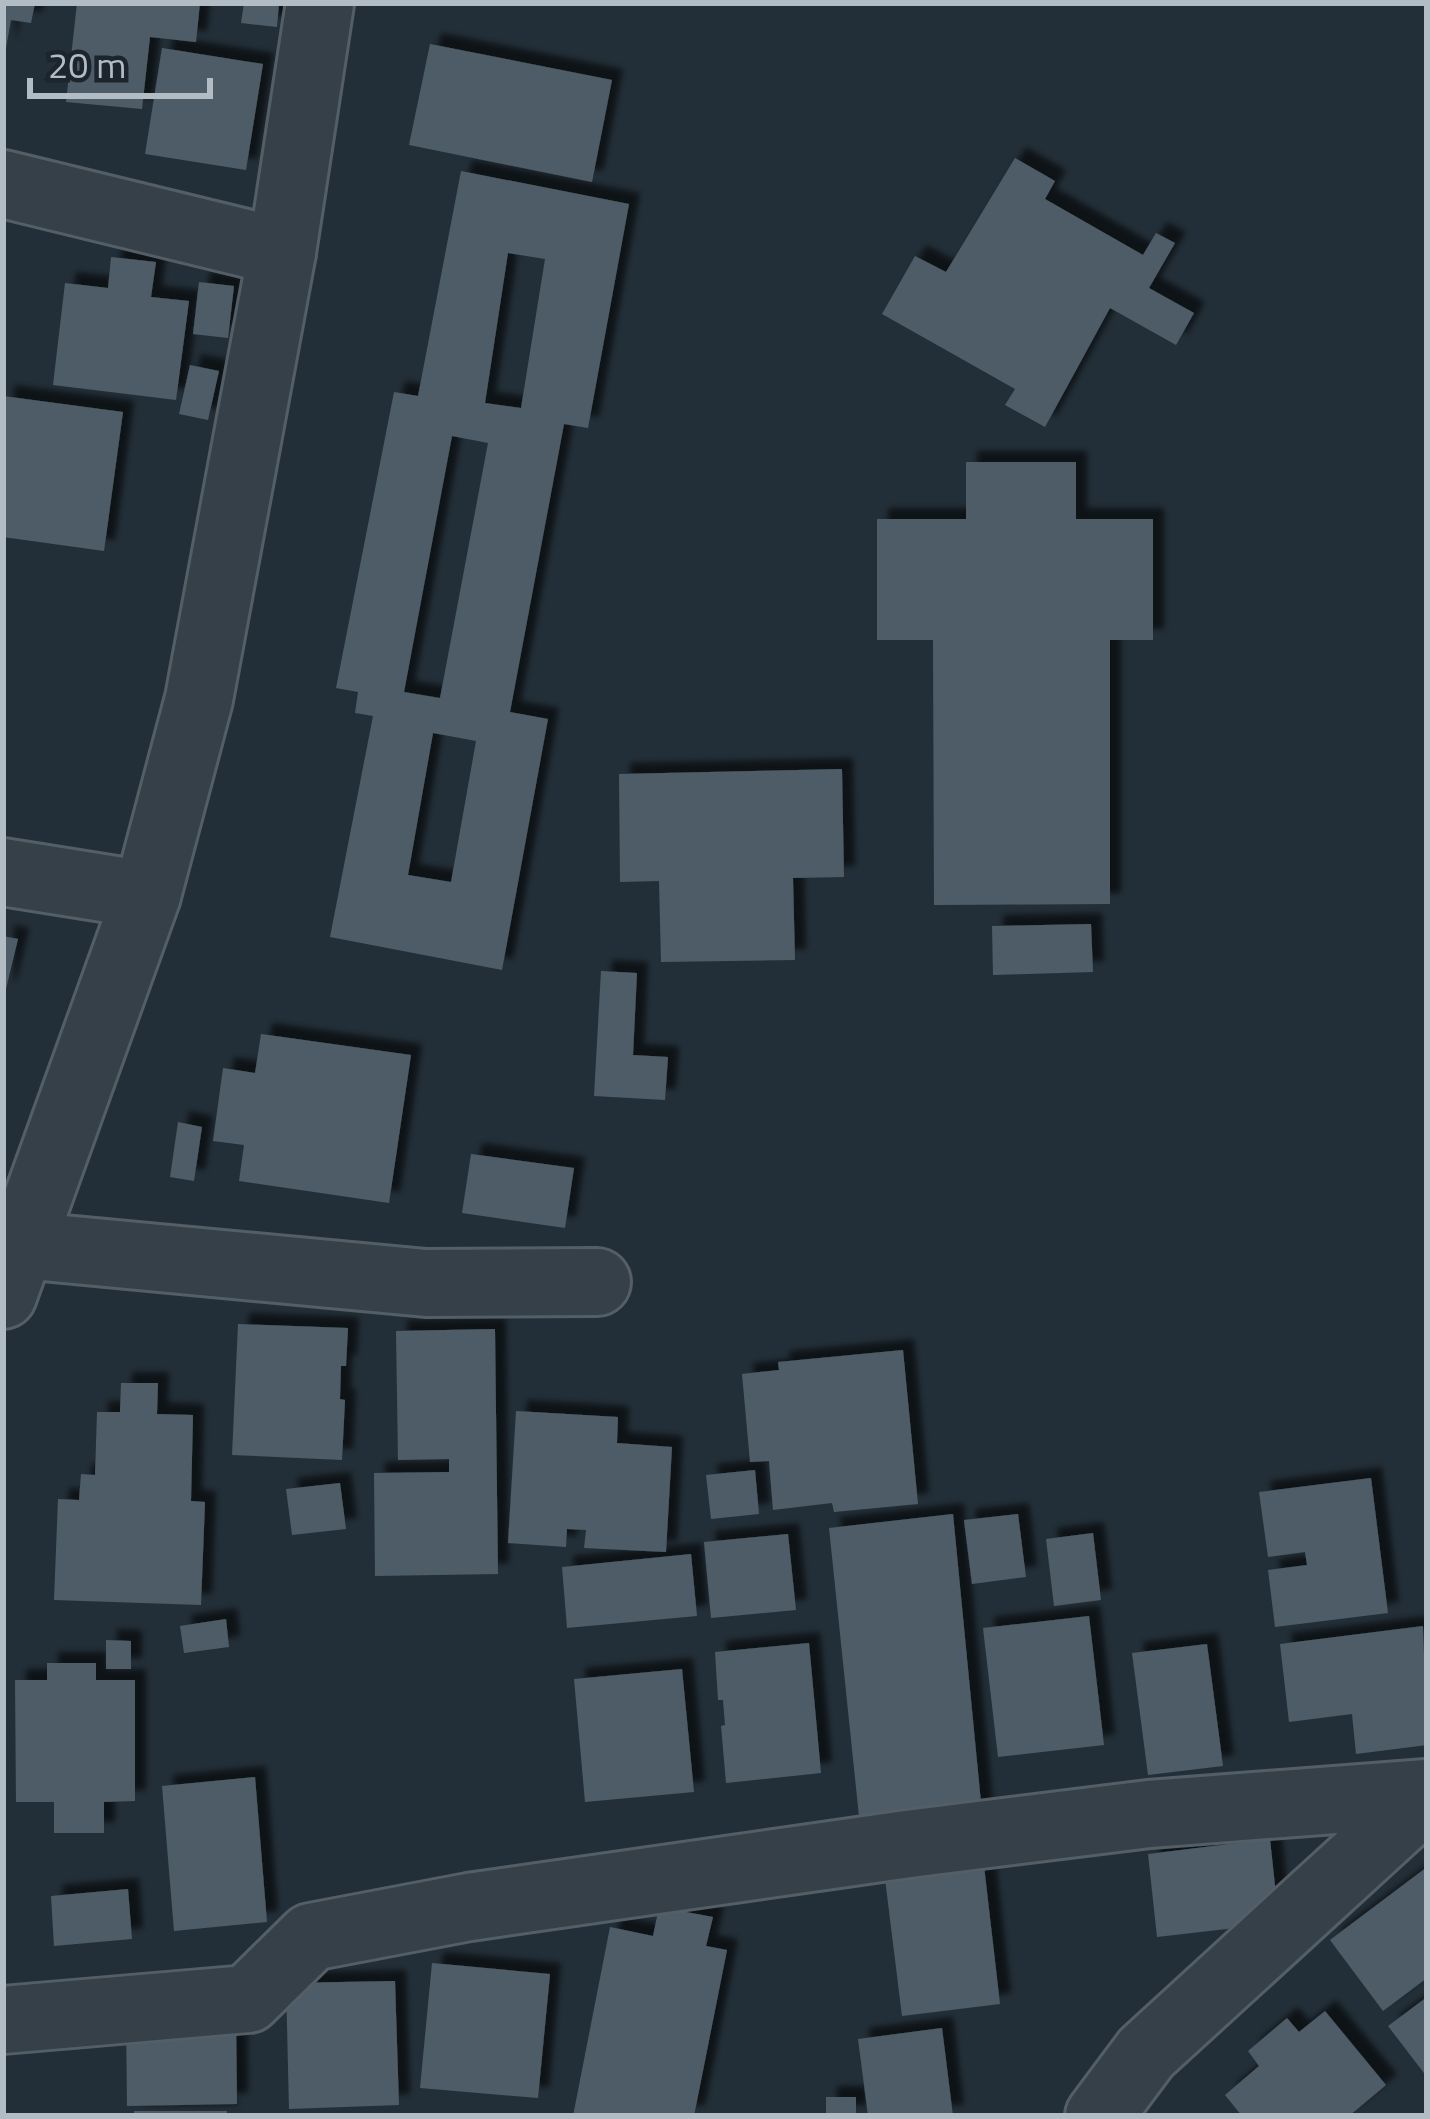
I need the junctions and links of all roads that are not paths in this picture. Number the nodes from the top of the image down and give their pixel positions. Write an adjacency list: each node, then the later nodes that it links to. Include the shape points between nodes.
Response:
1 (320, 3): 3 (street)
2 (3, 184): 3 (street)
3 (282, 252): 5 (street, via 199,699)
4 (3, 872): 5 (street)
5 (147, 895): 6 (street)
6 (12, 1270): 7 (street)
7 (597, 1282)
8 (1427, 1794): 9 (street, via 1149,1814 469,1907 311,1937 248,1999); 10 (street, via 1145,2053)
9 (3, 2020)
10 (1099, 2116)

